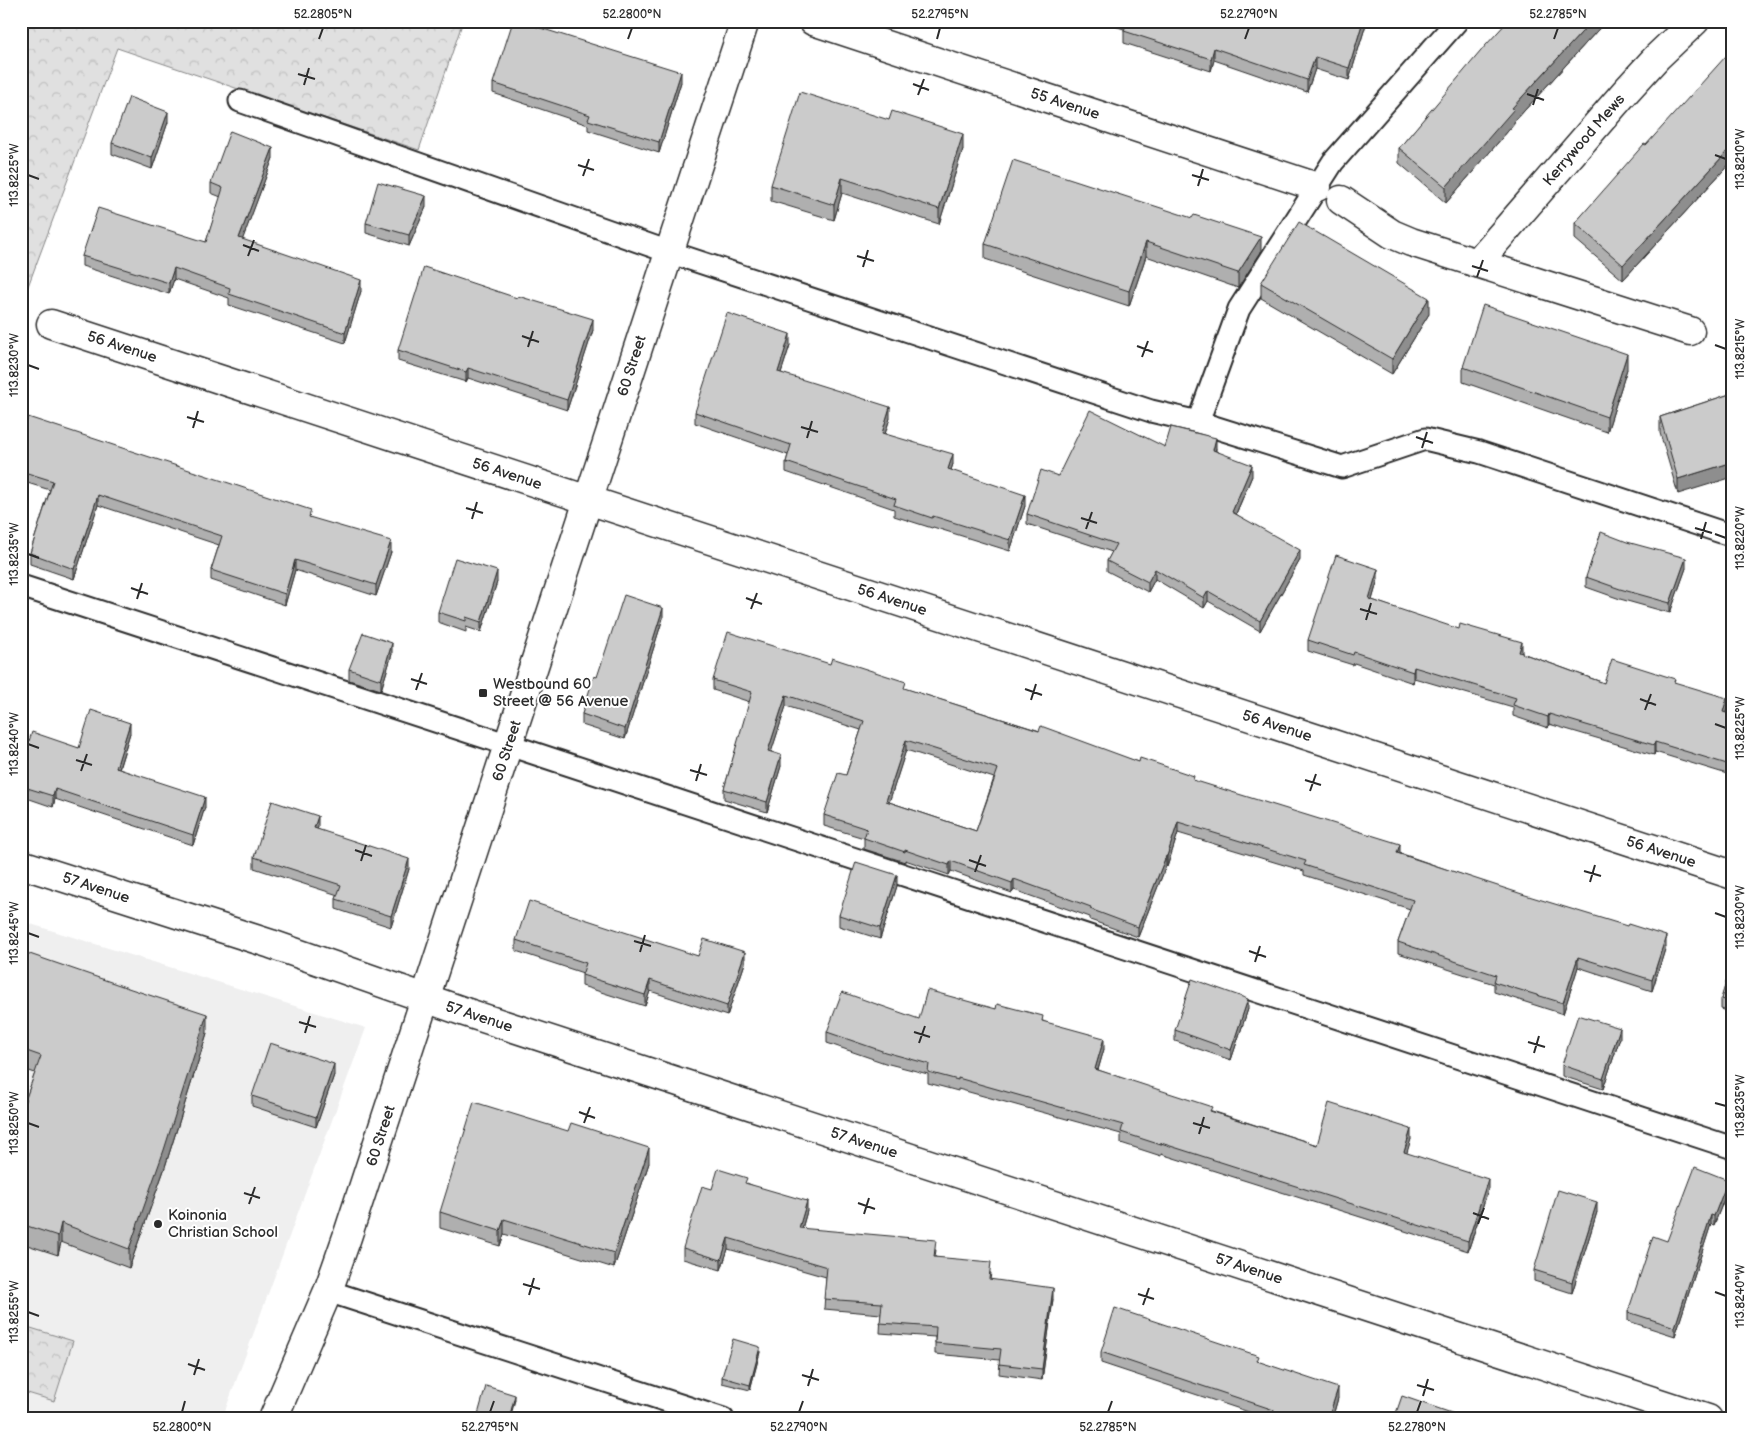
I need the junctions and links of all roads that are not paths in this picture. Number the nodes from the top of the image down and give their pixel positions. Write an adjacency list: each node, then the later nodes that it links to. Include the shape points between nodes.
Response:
1 (745, 21): 8 (street, 60 Street)
2 (813, 21): 6 (street, 55 Avenue)
3 (1457, 21): 6 (lane, via 1334,162)
4 (1694, 21): 9 (street, Kerrywood Mews, via 1626,91)
5 (240, 101): 8 (lane)
6 (1317, 187): 12 (lane, via 1240,309)
7 (1341, 200): 9 (street, via 1392,234)
8 (669, 252): 12 (lane, via 1142,408); 13 (street, 60 Street)
9 (1478, 263): 11 (street)
10 (51, 324): 13 (street, 56 Avenue)
11 (1690, 331)
12 (1198, 422): 14 (lane, via 1342,467 1425,439 1479,452)
13 (588, 500): 16 (street, 60 Street); 18 (street, 56 Avenue)
14 (1733, 536)
15 (21, 586): 16 (lane)
16 (509, 745): 19 (street, 60 Street); 20 (lane)
17 (21, 864): 19 (street, 57 Avenue, via 271,944)
18 (1733, 875)
19 (426, 999): 21 (street, 60 Street); 24 (street, 57 Avenue)
20 (1733, 1148)
21 (328, 1292): 22 (street, 60 Street); 23 (lane)
22 (273, 1419)
23 (722, 1419)
24 (1708, 1419)

